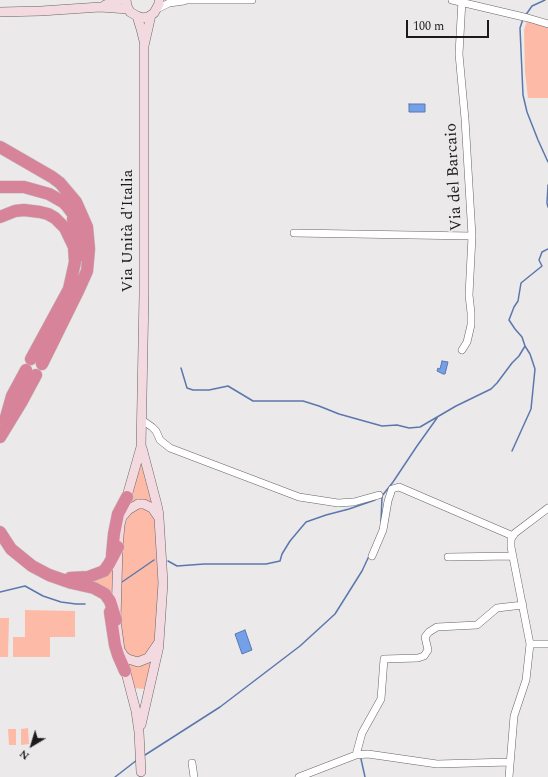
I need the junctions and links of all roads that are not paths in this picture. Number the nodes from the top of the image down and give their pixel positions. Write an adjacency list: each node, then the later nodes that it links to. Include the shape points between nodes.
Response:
1 (119, 0): 7 (main road)
2 (182, 0): 3 (street); 8 (street)
3 (252, 0)
4 (452, 0): 5 (street)
5 (462, 1): 11 (street); 17 (street, Via del Barcaio, via 459,54)
6 (127, 4): 7 (main road); 10 (main road)
7 (100, 7): 9 (main road)
8 (156, 8): 10 (main road, via 142,18); 12 (main road, Via Unità d'Italia)
9 (0, 12)
10 (136, 16): 12 (main road)
11 (548, 24)
12 (144, 46): 22 (main road, Via Unità d'Italia)
13 (0, 147): 18 (highway, via 52,177 66,189 80,209 87,227 89,257 87,271)
14 (0, 188): 18 (highway, via 48,196 69,212 82,249)
15 (0, 217): 18 (highway, via 15,211 32,210 48,214 60,223 72,241 75,255)
16 (294, 233): 17 (street)
17 (472, 236): 19 (street, Via del Barcaio, via 469,295 471,325)
18 (74, 290): 20 (highway)
19 (462, 350)
20 (37, 361)
21 (31, 373): 23 (highway, via 12,396)
22 (142, 420): 24 (main road, Via Unità d'Italia); 25 (street, via 152,427 160,440 170,448 299,497 338,503 354,502)
23 (1, 435)
24 (141, 447): 26 (main road, Via Unità d'Italia); 29 (main road, Via Unità d'Italia)
25 (379, 495)
26 (127, 497): 28 (main road, Via Unità d'Italia); 36 (highway, via 118,514)
27 (548, 508): 31 (street)
28 (122, 517): 29 (main road, via 132,506 141,504 152,508); 32 (main road, Via Unità d'Italia)
29 (159, 518): 40 (main road, Via Unità d'Italia, via 163,583)
30 (0, 532): 37 (highway, via 11,549 25,561 40,571)
31 (512, 538): 33 (street, via 399,487 392,489 383,530); 34 (street)
32 (118, 547): 36 (highway); 39 (main road, Via Unità d'Italia)
33 (372, 556)
34 (513, 556): 35 (street); 38 (street)
35 (448, 557)
36 (112, 560): 37 (highway, via 104,571 94,576)
37 (59, 578): 39 (highway, via 94,588 105,594); 44 (highway, via 73,587 92,591 106,601 116,650)
38 (523, 606): 41 (street); 46 (street, via 498,608 478,625 437,627 426,637 428,650 424,656 384,658 381,699 362,733)
39 (116, 620): 43 (main road, Via Unità d'Italia)
40 (159, 642): 43 (main road, via 148,658 138,662 128,659); 45 (main road, Via Unità d'Italia)
41 (530, 644): 42 (street); 47 (street, via 526,680 514,716)
42 (548, 644)
43 (120, 650): 44 (main road, Via Unità d'Italia)
44 (125, 671): 45 (main road, Via Unità d'Italia)
45 (139, 732): 49 (main road)
46 (356, 755): 47 (street, via 368,754 437,764); 51 (street)
47 (510, 762): 52 (street)
48 (192, 763): 50 (street)
49 (140, 775)
50 (194, 777)
51 (300, 777)
52 (509, 777)

